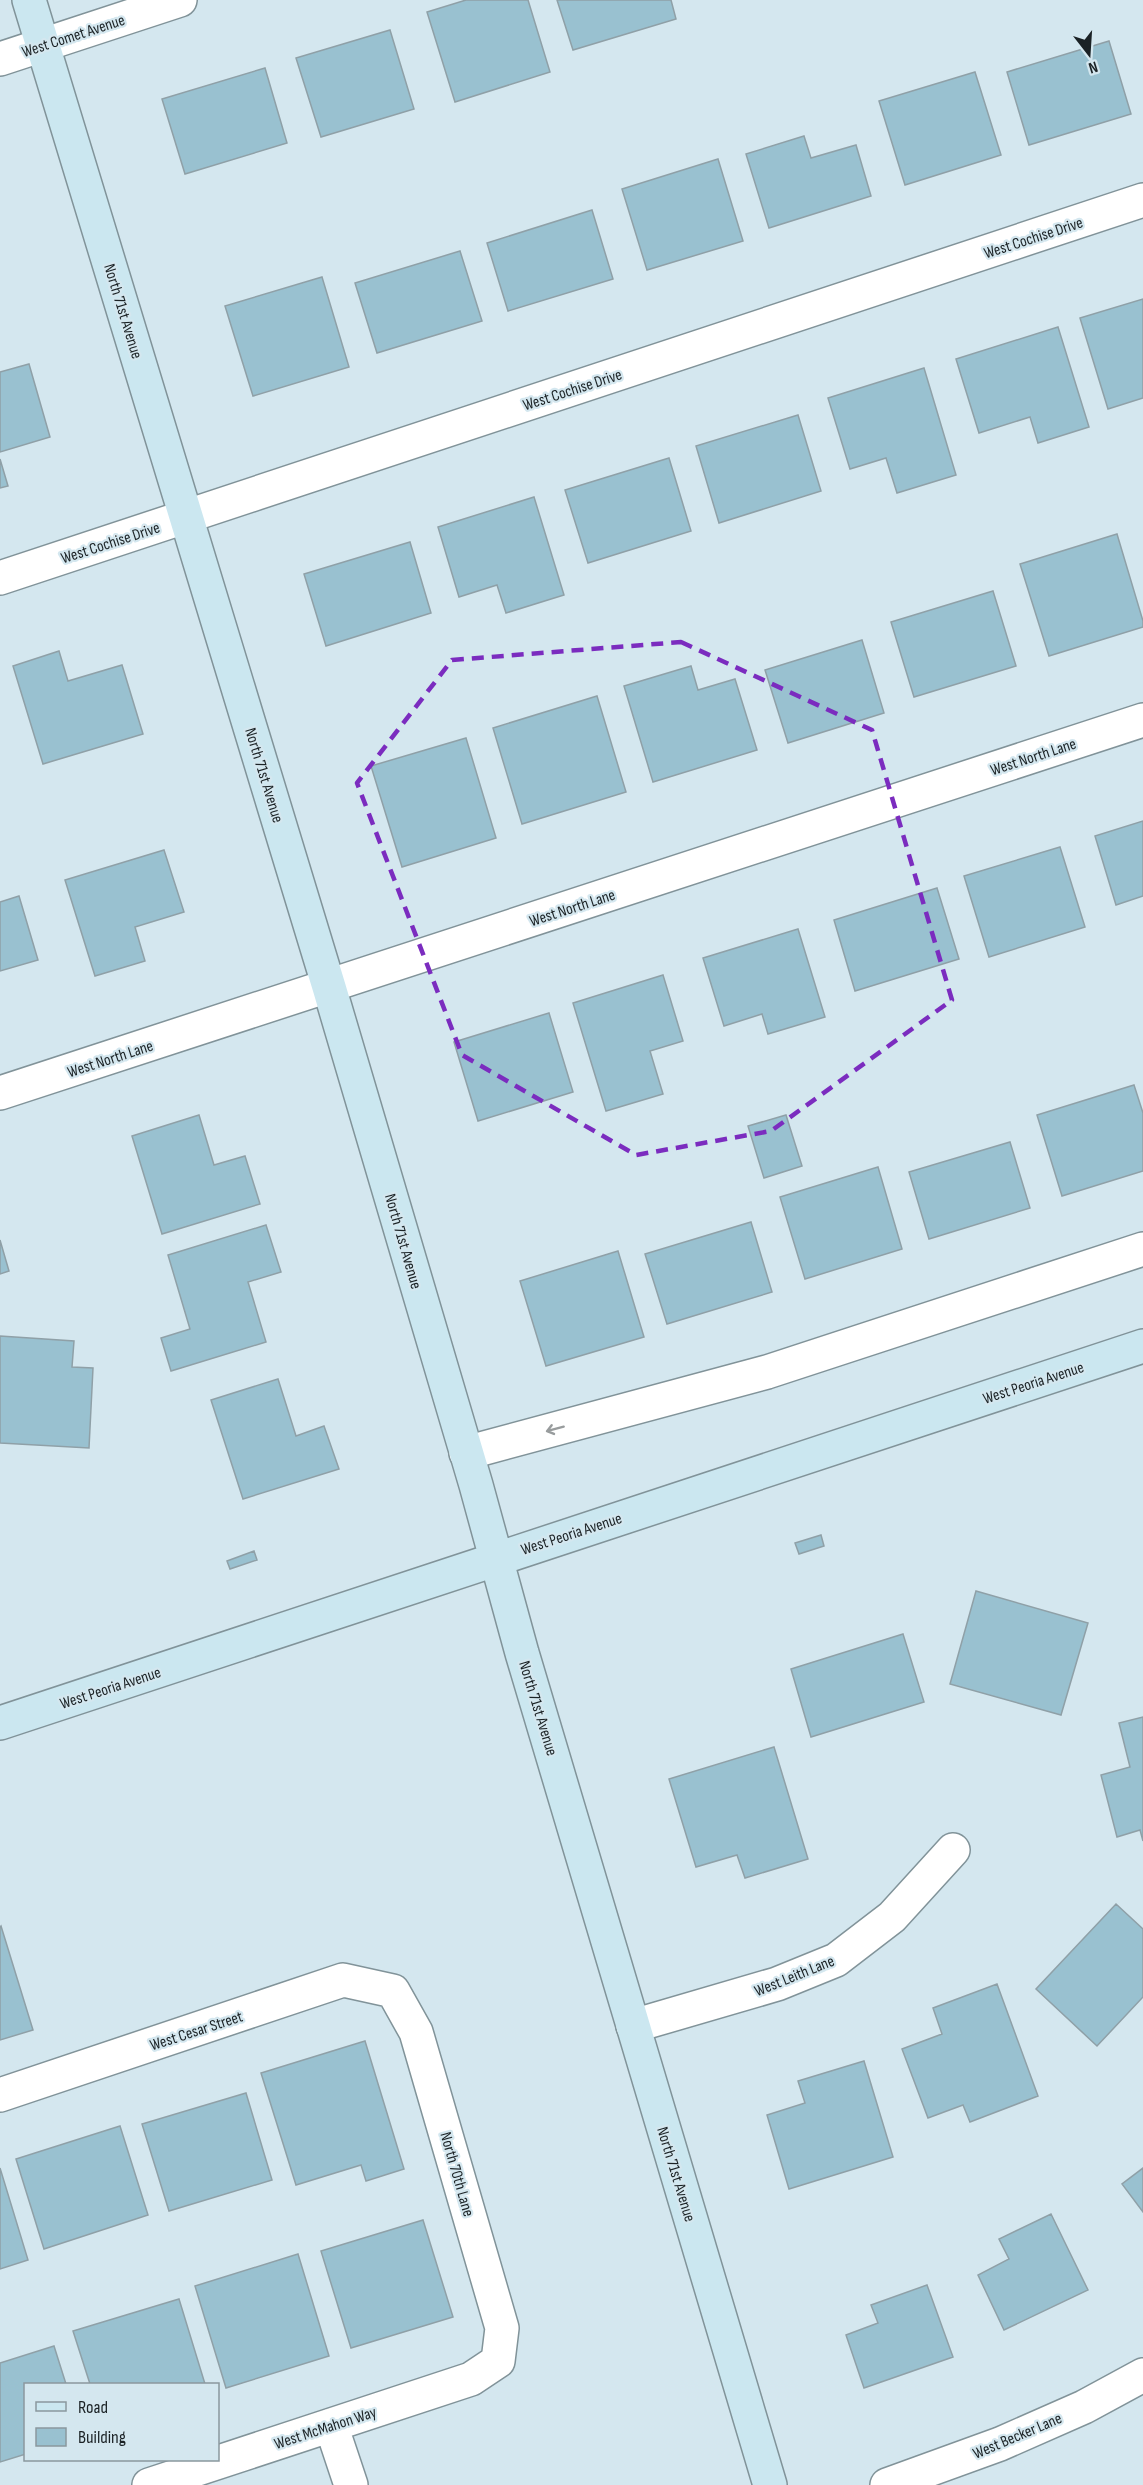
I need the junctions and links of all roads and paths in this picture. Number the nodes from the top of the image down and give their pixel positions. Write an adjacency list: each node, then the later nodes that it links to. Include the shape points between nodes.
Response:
1 (29, 0): 3 (street, North 71st Avenue)
2 (180, 0): 3 (street, West Comet Avenue)
3 (43, 45): 4 (street, West Comet Avenue); 6 (street, North 71st Avenue)
4 (0, 59)
5 (1143, 200): 6 (street, West Cochise Drive)
6 (187, 516): 7 (street, West Cochise Drive); 9 (street, North 71st Avenue)
7 (0, 578)
8 (1143, 720): 9 (street, West North Lane)
9 (330, 987): 10 (street, West North Lane); 13 (street, North 71st Avenue)
10 (0, 1094)
11 (1143, 1250): 13 (street, one-way to 13, via 766,1372)
12 (1143, 1346): 14 (street, West Peoria Avenue)
13 (466, 1453): 14 (street, North 71st Avenue)
14 (497, 1558): 15 (street, West Peoria Avenue); 18 (street, North 71st Avenue)
15 (0, 1723)
16 (953, 1850): 18 (street, West Leith Lane, via 892,1917 836,1960 777,1984)
17 (393, 1991): 19 (street, West Cesar Street, via 343,1980); 20 (street, North 70th Lane, via 416,2032 502,2328)
18 (633, 2026): 25 (street, North 71st Avenue)
19 (0, 2095)
20 (498, 2361): 22 (street, West McMahon Way, via 471,2379)
21 (1143, 2375): 26 (street, West Becker Lane, via 1084,2407 1000,2444)
22 (331, 2425): 23 (street, West McMahon Way); 24 (street)
23 (149, 2485)
24 (351, 2485)
25 (770, 2485)
26 (887, 2485)

